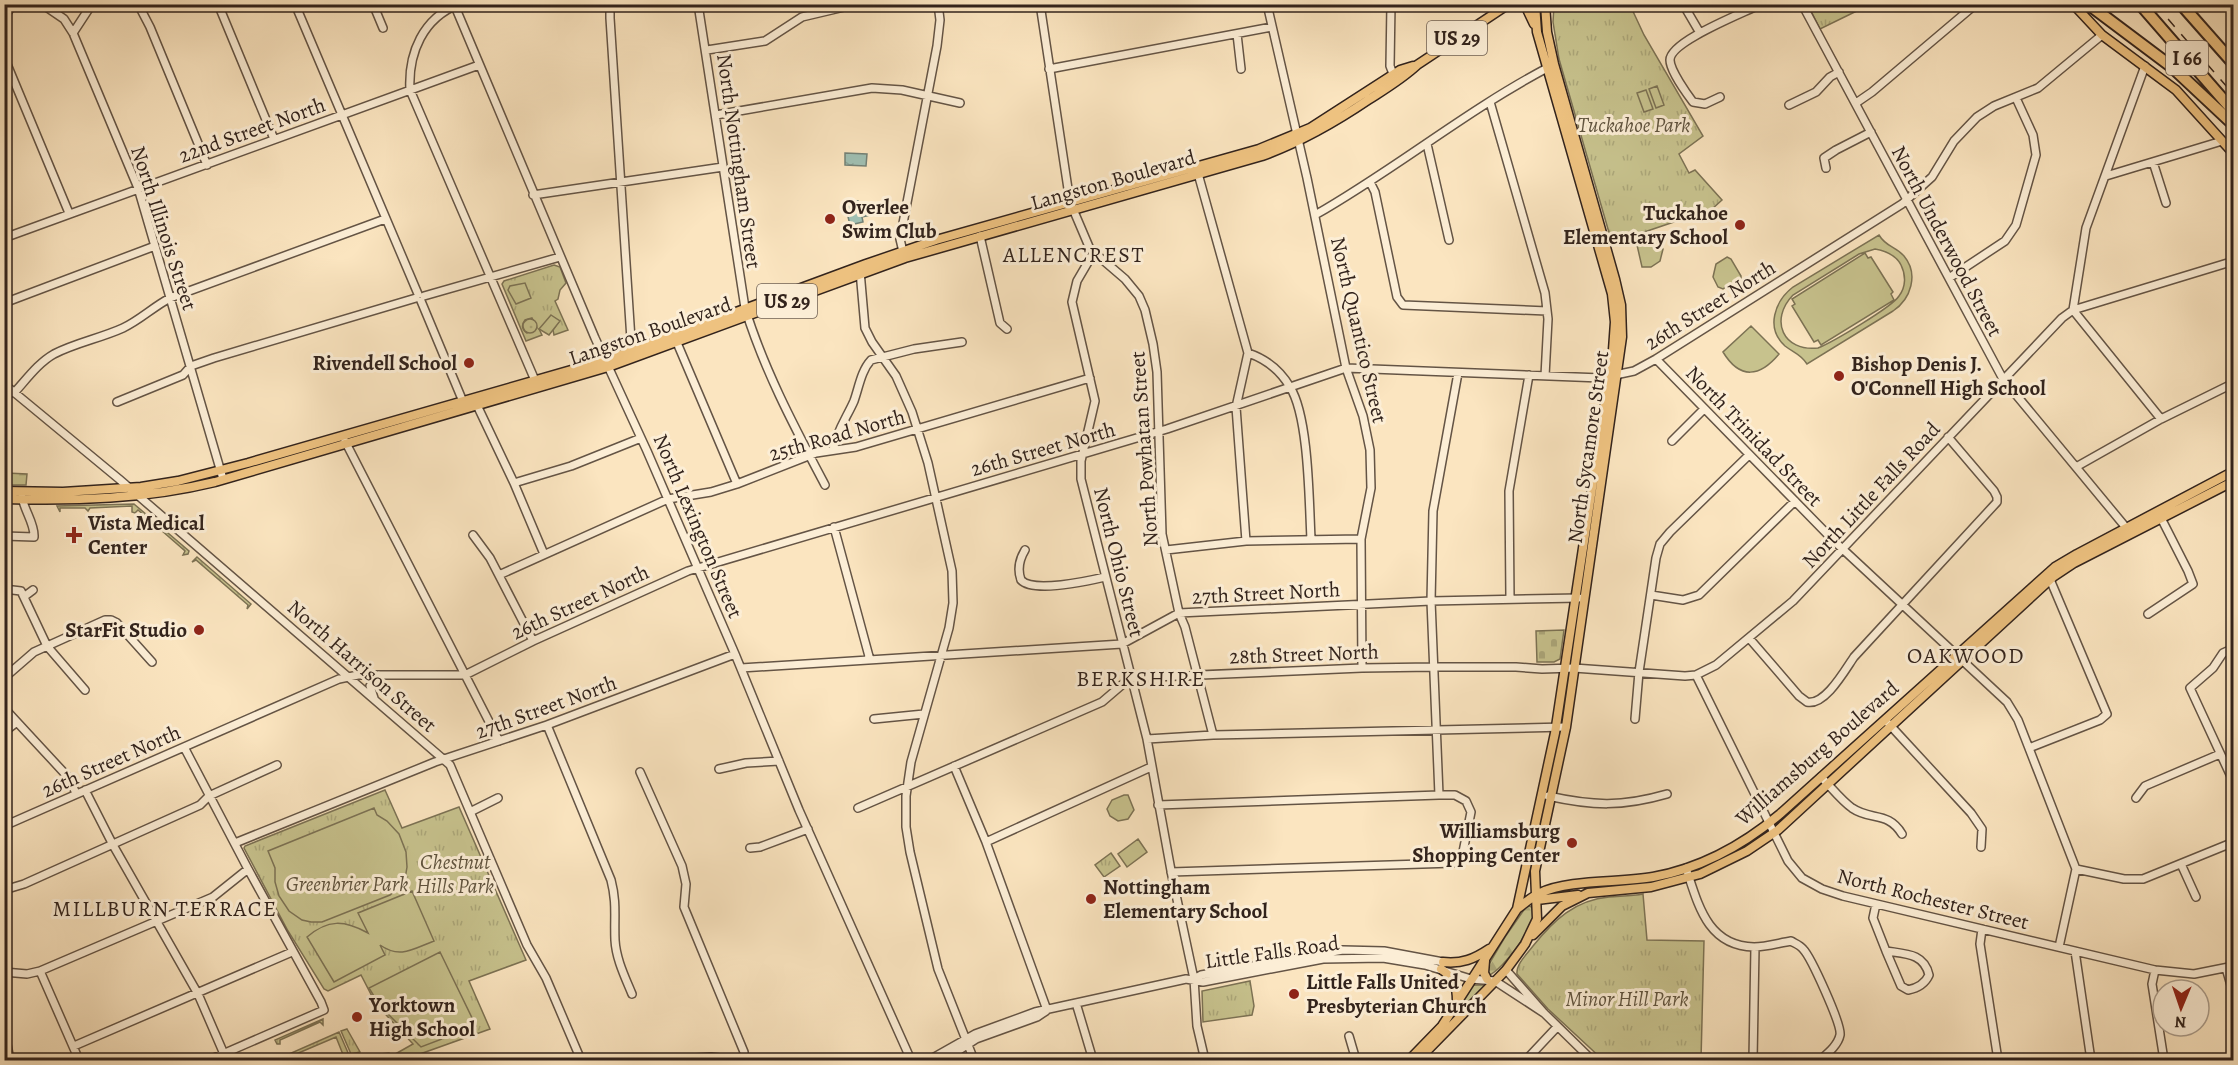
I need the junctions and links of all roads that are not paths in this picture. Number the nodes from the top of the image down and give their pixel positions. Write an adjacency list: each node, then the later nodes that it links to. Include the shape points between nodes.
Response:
1 (13, 4): 28 (street)
2 (42, 4): 32 (street, North Illinois Street, via 64,19)
3 (92, 4): 32 (street)
4 (138, 4): 65 (street)
5 (218, 4): 60 (street)
6 (295, 4): 55 (street)
7 (373, 4): 30 (street)
8 (610, 4): 71 (street)
9 (698, 4): 36 (street, North Nottingham Street)
10 (857, 4): 36 (street, via 802,17 765,41)
11 (938, 4): 47 (street, via 937,46)
12 (1040, 4): 42 (street, North Powhatan Street)
13 (1267, 4): 29 (street, North Quantico Street)
14 (1391, 4): 45 (street, via 1390,66)
15 (1522, 4): 31 (main road)
16 (1535, 4): 31 (main road, North Sycamore Street)
17 (1545, 4): 40 (main road, North Sycamore Street)
18 (1683, 4): 33 (street)
19 (1761, 4): 33 (street)
20 (1802, 4): 44 (street, North Underwood Street)
21 (1976, 4): 52 (street)
22 (2073, 4): 35 (main road)
23 (2088, 4): 57 (highway, via 2164,60)
24 (2140, 4): 54 (highway, I 66)
25 (2181, 4): 38 (highway, I 66)
26 (456, 5): 39 (street, North Lexington Street); 46 (street, via 432,21 419,39 410,71)
27 (1510, 5): 45 (main road, Langston Boulevard / US 29)
28 (4, 18)
29 (1272, 27): 34 (street); 59 (street, North Quantico Street)
30 (383, 28)
31 (1538, 32): 40 (main road, North Sycamore Street)
32 (73, 33): 72 (street, North Illinois Street)
33 (1700, 33): 48 (street, via 1676,49 1671,56 1672,66 1693,102 1706,104)
34 (1238, 34): 42 (street); 43 (street)
35 (2102, 35): 41 (main road); 49 (street, 26th Street North, via 2041,86)
36 (706, 50): 56 (street, North Nottingham Street)
37 (4, 57): 77 (street)
38 (2234, 64)
39 (479, 65): 46 (street, 22nd Street North); 73 (street, North Lexington Street)
40 (1551, 66): 50 (street); 110 (main road, North Sycamore Street, via 1621,305 1622,337)
41 (2145, 66): 61 (main road, via 2182,96); 69 (street)
42 (1049, 69): 76 (street, North Powhatan Street)
43 (1241, 69)
44 (1839, 72): 52 (street, North Underwood Street); 53 (street, via 1812,94)
45 (1395, 78): 59 (main road, Langston Boulevard / US 29, via 1335,122)
46 (410, 90): 55 (street, 22nd Street North); 89 (street)
47 (927, 95): 51 (street); 56 (street, via 873,88); 85 (street, via 900,239)
48 (1720, 97)
49 (2016, 98): 74 (street, 26th Street North, via 1990,108 1968,125 1932,177); 90 (street, via 2032,132 2037,155 2016,225 2005,241)
50 (1490, 102): 62 (street); 95 (street, via 1533,246)
51 (960, 103)
52 (1856, 103): 58 (street, North Underwood Street)
53 (1789, 105)
54 (2234, 112)
55 (341, 115): 60 (street, 22nd Street North); 79 (street)
56 (716, 115): 66 (street, North Nottingham Street)
57 (2234, 125)
58 (1871, 132): 67 (street, via 1824,158); 74 (street, North Underwood Street)
59 (1298, 138): 68 (main road, Langston Boulevard / US 29, via 1262,156); 78 (street, North Quantico Street)
60 (274, 139): 65 (street, 22nd Street North)
61 (2222, 141): 63 (main road); 64 (street)
62 (1427, 144): 70 (street); 82 (street)
63 (2234, 154)
64 (2153, 162): 69 (street); 75 (street)
65 (207, 165): 72 (street, 22nd Street North)
66 (723, 167): 71 (street); 96 (street, North Nottingham Street)
67 (1826, 168)
68 (1197, 171): 76 (main road, Langston Boulevard / US 29); 100 (street)
69 (2106, 176): 94 (street, via 2086,228)
70 (1370, 182): 78 (street); 95 (street, via 1398,298 1403,304)
71 (621, 183): 73 (street); 101 (street)
72 (138, 188): 77 (street, 22nd Street North); 83 (street, North Illinois Street)
73 (534, 195): 86 (street, North Lexington Street)
74 (1907, 199): 90 (street, North Underwood Street); 103 (street, 26th Street North)
75 (2166, 203)
76 (1072, 206): 80 (main road, Langston Boulevard / US 29); 84 (street, North Powhatan Street); 85 (main road, Langston Boulevard / US 29)
77 (69, 213): 81 (street, 22nd Street North)
78 (1315, 215): 106 (street, North Quantico Street)
79 (385, 219): 91 (street); 92 (street)
80 (980, 236): 85 (main road, Langston Boulevard / US 29); 97 (street, via 1000,323)
81 (5, 237)
82 (1449, 240)
83 (155, 246): 92 (street, North Illinois Street); 93 (street)
84 (1094, 252): 111 (street, North Ohio Street, via 1078,278 1072,302); 126 (street, North Powhatan Street, via 1125,279 1145,310 1155,357)
85 (904, 254): 88 (main road, Langston Boulevard / US 29)
86 (560, 257): 89 (street); 104 (street, North Lexington Street)
87 (2234, 261): 94 (street)
88 (860, 270): 96 (main road, Langston Boulevard / US 29); 102 (street, via 865,328)
89 (492, 278): 91 (street); 115 (street)
90 (1949, 278): 112 (street, North Underwood Street)
91 (420, 297): 105 (street); 120 (street)
92 (170, 298): 105 (street, North Illinois Street); 117 (street, via 123,328 55,354 40,364)
93 (4, 303)
94 (2073, 310): 112 (street, North Little Falls Road); 124 (street)
95 (1546, 311): 109 (street)
96 (746, 312): 98 (main road, Langston Boulevard / US 29); 134 (street, North Nottingham Street, via 777,391)
97 (1006, 329)
98 (676, 339): 101 (main road, Langston Boulevard / US 29); 140 (street)
99 (962, 342): 102 (street)
100 (1248, 353): 116 (street, via 1264,358); 121 (street)
101 (632, 355): 104 (main road, Langston Boulevard / US 29)
102 (883, 357): 125 (street, via 902,387); 131 (street, via 871,360 867,366)
103 (1656, 359): 110 (street, 26th Street North, via 1634,371); 122 (street, North Trinidad Street)
104 (607, 363): 115 (main road, Langston Boulevard / US 29); 128 (street, North Lexington Street)
105 (191, 366): 118 (street, via 183,375); 137 (street, North Illinois Street)
106 (1346, 368): 107 (street, 26th Street North); 116 (street, 26th Street North); 156 (street, North Quantico Street, via 1370,450 1371,488)
107 (1458, 373): 108 (street, 26th Street North); 173 (street, via 1433,511)
108 (1529, 375): 109 (street, 26th Street North); 170 (street, via 1509,491)
109 (1545, 376): 110 (street, 26th Street North)
110 (1612, 376): 123 (main road, North Sycamore Street)
111 (1090, 378): 125 (street, 25th Road North); 132 (street, North Ohio Street, via 1094,407)
112 (2003, 379): 127 (street, North Little Falls Road); 135 (street, North Underwood Street)
113 (2234, 383): 124 (street)
114 (4, 384): 117 (street, North Harrison Street)
115 (536, 384): 119 (main road, Langston Boulevard / US 29)
116 (1291, 388): 121 (street, 26th Street North); 155 (street, via 1303,430)
117 (14, 393): 142 (street, North Harrison Street)
118 (117, 402)
119 (476, 402): 120 (main road, Langston Boulevard / US 29); 139 (street)
120 (465, 405): 129 (main road, Langston Boulevard / US 29)
121 (1236, 407): 126 (street, 26th Street North); 157 (street)
122 (1704, 409): 130 (street); 133 (street, North Trinidad Street)
123 (1606, 413): 171 (main road, North Sycamore Street); 172 (main road, North Sycamore Street)
124 (2161, 419): 135 (street)
125 (917, 428): 131 (street, 25th Road North); 146 (street)
126 (1159, 432): 132 (street, 26th Street North); 159 (street, North Powhatan Street, via 1160,519)
127 (1948, 437): 158 (street, North Little Falls Road); 174 (street, via 1998,501)
128 (642, 438): 139 (street); 148 (street, North Lexington Street)
129 (344, 440): 137 (main road, Langston Boulevard / US 29); 195 (street)
130 (1672, 441)
131 (833, 450): 134 (street, 25th Road North)
132 (1083, 454): 146 (street, 26th Street North); 165 (street, North Ohio Street, via 1082,482)
133 (1749, 455): 149 (street, North Trinidad Street); 168 (street, via 1660,544)
134 (809, 456): 140 (street, 25th Road North); 141 (street, North Nottingham Street)
135 (2076, 466): 152 (street, North Underwood Street)
136 (2234, 471): 150 (main road, Williamsburg Boulevard)
137 (221, 475): 142 (main road, Langston Boulevard / US 29); 145 (main road, Langston Boulevard / US 29, via 176,491)
138 (2234, 481): 150 (main road, Williamsburg Boulevard)
139 (514, 483): 161 (street)
140 (737, 484): 148 (street, 25th Road North)
141 (825, 485)
142 (128, 488): 144 (main road, Langston Boulevard / US 29); 145 (street, North Harrison Street)
143 (4, 490): 144 (main road, Langston Boulevard / US 29)
144 (22, 495): 145 (main road, Langston Boulevard / US 29, via 86,500); 147 (main road, Langston Boulevard / US 29); 154 (street, via 34,537)
145 (139, 496): 197 (street, North Harrison Street)
146 (935, 498): 151 (street, 26th Street North); 184 (street, via 953,587)
147 (4, 499)
148 (668, 499): 161 (street, 25th Road North); 162 (street, North Lexington Street)
149 (1795, 501): 158 (street, North Trinidad Street); 168 (street, via 1699,595 1683,600)
150 (2159, 515): 152 (main road, Williamsburg Boulevard); 177 (street, via 2193,584)
151 (834, 527): 162 (street, 26th Street North); 186 (street)
152 (2128, 531): 164 (main road, Williamsburg Boulevard, via 2069,558)
153 (473, 535): 163 (street)
154 (4, 536)
155 (1311, 539): 156 (street); 157 (street)
156 (1361, 539): 175 (street, North Quantico Street)
157 (1246, 541): 159 (street)
158 (1844, 548): 174 (street, North Trinidad Street); 178 (street, North Little Falls Road, via 1793,601)
159 (1166, 549): 176 (street, North Powhatan Street)
160 (1025, 550): 165 (street, via 1019,572 1028,585)
161 (544, 554): 163 (street, 25th Road North)
162 (698, 568): 179 (street, 26th Street North); 183 (street, North Lexington Street)
163 (499, 575): 179 (street)
164 (2049, 576): 185 (main road, Williamsburg Boulevard); 218 (street, via 2107,714)
165 (1105, 577): 180 (street, North Ohio Street)
166 (4, 589): 169 (street, via 21,591)
167 (33, 590): 169 (street)
168 (1651, 595): 192 (street)
169 (25, 596): 181 (street)
170 (1510, 598): 171 (street, 27th Street North); 173 (street, 27th Street North)
171 (1575, 598): 172 (street, 27th Street North); 191 (main road, North Sycamore Street)
172 (1585, 599): 191 (main road, North Sycamore Street)
173 (1431, 601): 175 (street, 27th Street North); 188 (street)
174 (1903, 604): 178 (street, via 1854,657 1843,676 1810,704); 185 (street, North Trinidad Street)
175 (1361, 605): 176 (street, 27th Street North); 190 (street, North Quantico Street)
176 (1179, 613): 180 (street, 27th Street North); 193 (street, North Powhatan Street)
177 (2148, 614)
178 (1749, 638): 196 (street, North Little Falls Road, via 1713,667)
179 (533, 641): 195 (street, 26th Street North)
180 (1122, 644): 184 (street, 27th Street North); 199 (street, North Ohio Street)
181 (47, 645): 187 (street, via 111,620); 198 (street); 200 (street)
182 (2234, 648): 219 (street, via 2223,653 2213,668 2190,688)
183 (735, 654): 189 (street, North Lexington Street); 208 (street, 27th Street North)
184 (941, 656): 186 (street, 27th Street North); 203 (street)
185 (1959, 657): 206 (main road, Williamsburg Boulevard); 210 (main road, Williamsburg Boulevard); 218 (street, North Trinidad Street, via 2007,702)
186 (870, 660): 189 (street, 27th Street North)
187 (152, 662)
188 (1434, 667): 190 (street, 28th Street North); 191 (street, 28th Street North); 212 (street)
189 (741, 668): 221 (street, North Lexington Street)
190 (1362, 668): 193 (street, 28th Street North)
191 (1570, 668): 192 (street); 209 (main road, North Sycamore Street); 211 (main road, North Sycamore Street)
192 (1639, 672): 196 (street); 205 (street)
193 (1198, 674): 199 (street, 28th Street North); 214 (street, North Powhatan Street)
194 (379, 675): 195 (street, 26th Street North); 197 (street, 26th Street North); 201 (street, via 370,686)
195 (465, 675): 216 (street)
196 (1696, 675): 241 (street, North Rochester Street)
197 (348, 677): 201 (street, North Harrison Street); 217 (street, 26th Street North)
198 (4, 678)
199 (1130, 678): 215 (street, North Ohio Street); 223 (street, via 1102,702)
200 (85, 690)
201 (376, 700): 220 (street, North Harrison Street)
202 (4, 708): 207 (street)
203 (924, 714): 204 (street); 229 (street)
204 (874, 719)
205 (1635, 719)
206 (1884, 719): 210 (street); 227 (main road, Williamsburg Boulevard)
207 (17, 722): 213 (street); 231 (street, via 68,777)
208 (547, 725): 216 (street, 27th Street North); 286 (street, via 611,880 616,900 615,942)
209 (1556, 726): 211 (street); 212 (street); 234 (main road, North Sycamore Street)
210 (1891, 726): 227 (main road, Williamsburg Boulevard); 250 (street, via 1971,813 1982,829)
211 (1566, 727): 234 (main road, North Sycamore Street)
212 (1437, 728): 214 (street); 233 (street)
213 (4, 732)
214 (1213, 735): 215 (street)
215 (1147, 739): 224 (street, North Ohio Street)
216 (499, 741): 220 (street, 27th Street North)
217 (184, 747): 230 (street, 26th Street North); 235 (street)
218 (2029, 748): 254 (street, North Trinidad Street)
219 (2220, 754): 228 (street); 237 (street, via 2145,786)
220 (445, 760): 240 (street, North Harrison Street); 248 (street, 27th Street North)
221 (779, 761): 225 (street); 243 (street, North Lexington Street)
222 (277, 765): 235 (street)
223 (954, 766): 229 (street); 246 (street)
224 (1150, 767): 238 (street, North Ohio Street); 246 (street)
225 (719, 769)
226 (640, 772): 304 (street, via 682,866 686,884 684,907)
227 (1824, 780): 241 (main road, Williamsburg Boulevard); 244 (main road, Williamsburg Boulevard); 245 (street, via 1851,807 1896,823)
228 (2234, 783)
229 (907, 787): 239 (street); 295 (street, via 906,827 916,877 938,969)
230 (86, 790): 231 (street, 26th Street North); 249 (street)
231 (76, 793): 242 (street, 26th Street North)
232 (1667, 794): 234 (street, via 1599,805)
233 (1439, 795): 238 (street); 257 (street, via 1455,795 1466,801 1471,812 1463,852 1454,863)
234 (1546, 795): 252 (main road, North Sycamore Street); 256 (main road, North Sycamore Street)
235 (209, 796): 248 (street); 249 (street, via 200,805)
236 (498, 798): 240 (street)
237 (2136, 798)
238 (1158, 805): 257 (street, North Ohio Street)
239 (858, 808)
240 (470, 812): 301 (street, North Harrison Street, via 526,945 546,978)
241 (1768, 824): 244 (street, North Rochester Street); 258 (main road, Williamsburg Boulevard)
242 (4, 826)
243 (808, 829): 251 (street); 305 (street, North Lexington Street)
244 (1773, 834): 258 (main road, Williamsburg Boulevard, via 1729,861); 264 (street, North Rochester Street, via 1802,878 1822,889)
245 (1902, 834)
246 (986, 842): 290 (street)
247 (2234, 842): 253 (street)
248 (235, 843): 255 (street)
249 (113, 845): 260 (street); 266 (street)
250 (1980, 847)
251 (750, 848)
252 (1527, 864): 263 (main road, North Sycamore Street, via 1527,888); 265 (main road, North Sycamore Street)
253 (2181, 864): 254 (street, via 2133,879); 262 (street)
254 (2076, 868): 271 (street)
255 (248, 869): 266 (street, via 213,897); 274 (street)
256 (1535, 871): 259 (main road, via 1543,885); 263 (main road, North Sycamore Street)
257 (1171, 872): 282 (street, North Ohio Street)
258 (1688, 873): 259 (main road, Williamsburg Boulevard); 261 (main road, Williamsburg Boulevard, via 1651,887); 270 (street, via 1701,913 1716,933 1731,942)
259 (1556, 888): 263 (main road, Williamsburg Boulevard)
260 (4, 890)
261 (1585, 894): 263 (main road, Williamsburg Boulevard); 268 (main road, via 1562,906)
262 (2196, 897)
263 (1535, 898): 265 (main road, Williamsburg Boulevard); 268 (main road, via 1537,919)
264 (1876, 904): 267 (street, North Rochester Street); 272 (street, via 1873,918)
265 (1517, 909): 269 (main road, Williamsburg Boulevard)
266 (156, 922): 280 (street); 285 (street)
267 (1982, 929): 271 (street, North Rochester Street); 318 (street, via 1980,944)
268 (1525, 944): 278 (main road)
269 (1492, 947): 275 (main road, Williamsburg Boulevard); 276 (main road, via 1473,959)
270 (1755, 947): 316 (street); 317 (street, via 1791,941 1810,958 1840,1033 1836,1044)
271 (2059, 947): 273 (street, North Rochester Street)
272 (1886, 951): 272 (street, via 1901,986 1908,990 1926,982 1929,975 1921,959)
273 (2075, 951): 279 (street, North Rochester Street); 319 (street)
274 (292, 952): 285 (street); 297 (street, via 324,1010)
275 (1485, 957): 283 (main road, Williamsburg Boulevard); 284 (main road, via 1484,973)
276 (1442, 966): 282 (street, Little Falls Road, via 1344,957 1203,982); 283 (street, Little Falls Road); 289 (main road, via 1453,980)
277 (2230, 967): 279 (street, North Rochester Street, via 2184,975); 287 (street)
278 (1506, 970): 284 (main road); 291 (street)
279 (2155, 970): 320 (street, via 2152,984)
280 (40, 971): 281 (street); 296 (street)
281 (4, 972)
282 (1194, 979): 288 (street, Little Falls Road); 310 (street, North Ohio Street)
283 (1471, 979): 284 (street, Little Falls Road); 289 (main road, Williamsburg Boulevard)
284 (1491, 980): 291 (street); 313 (main road)
285 (198, 994): 296 (street); 297 (street)
286 (632, 994)
287 (2234, 996)
288 (1076, 1002): 290 (street, Little Falls Road); 309 (street)
289 (1457, 1002): 312 (main road, Williamsburg Boulevard, via 1442,1026)
290 (1047, 1011): 295 (street, Little Falls Road)
291 (1544, 1013): 292 (street)
292 (1557, 1027): 314 (street); 315 (street)
293 (4, 1029): 298 (street)
294 (1349, 1036): 311 (street)
295 (967, 1042): 306 (street, Little Falls Road); 307 (street, Little Falls Road); 308 (street)
296 (74, 1046): 299 (street)
297 (224, 1054): 300 (street)
298 (10, 1060)
299 (80, 1060)
300 (208, 1060)
301 (581, 1060)
302 (667, 1060): 303 (street)
303 (738, 1060)
304 (744, 1060)
305 (911, 1060)
306 (929, 1060)
307 (944, 1060)
308 (974, 1060)
309 (1093, 1060)
310 (1204, 1060)
311 (1356, 1060)
312 (1409, 1060)
313 (1418, 1060)
314 (1526, 1060)
315 (1592, 1060)
316 (1753, 1060)
317 (1820, 1060)
318 (1998, 1060)
319 (2091, 1060)
320 (2164, 1060)

